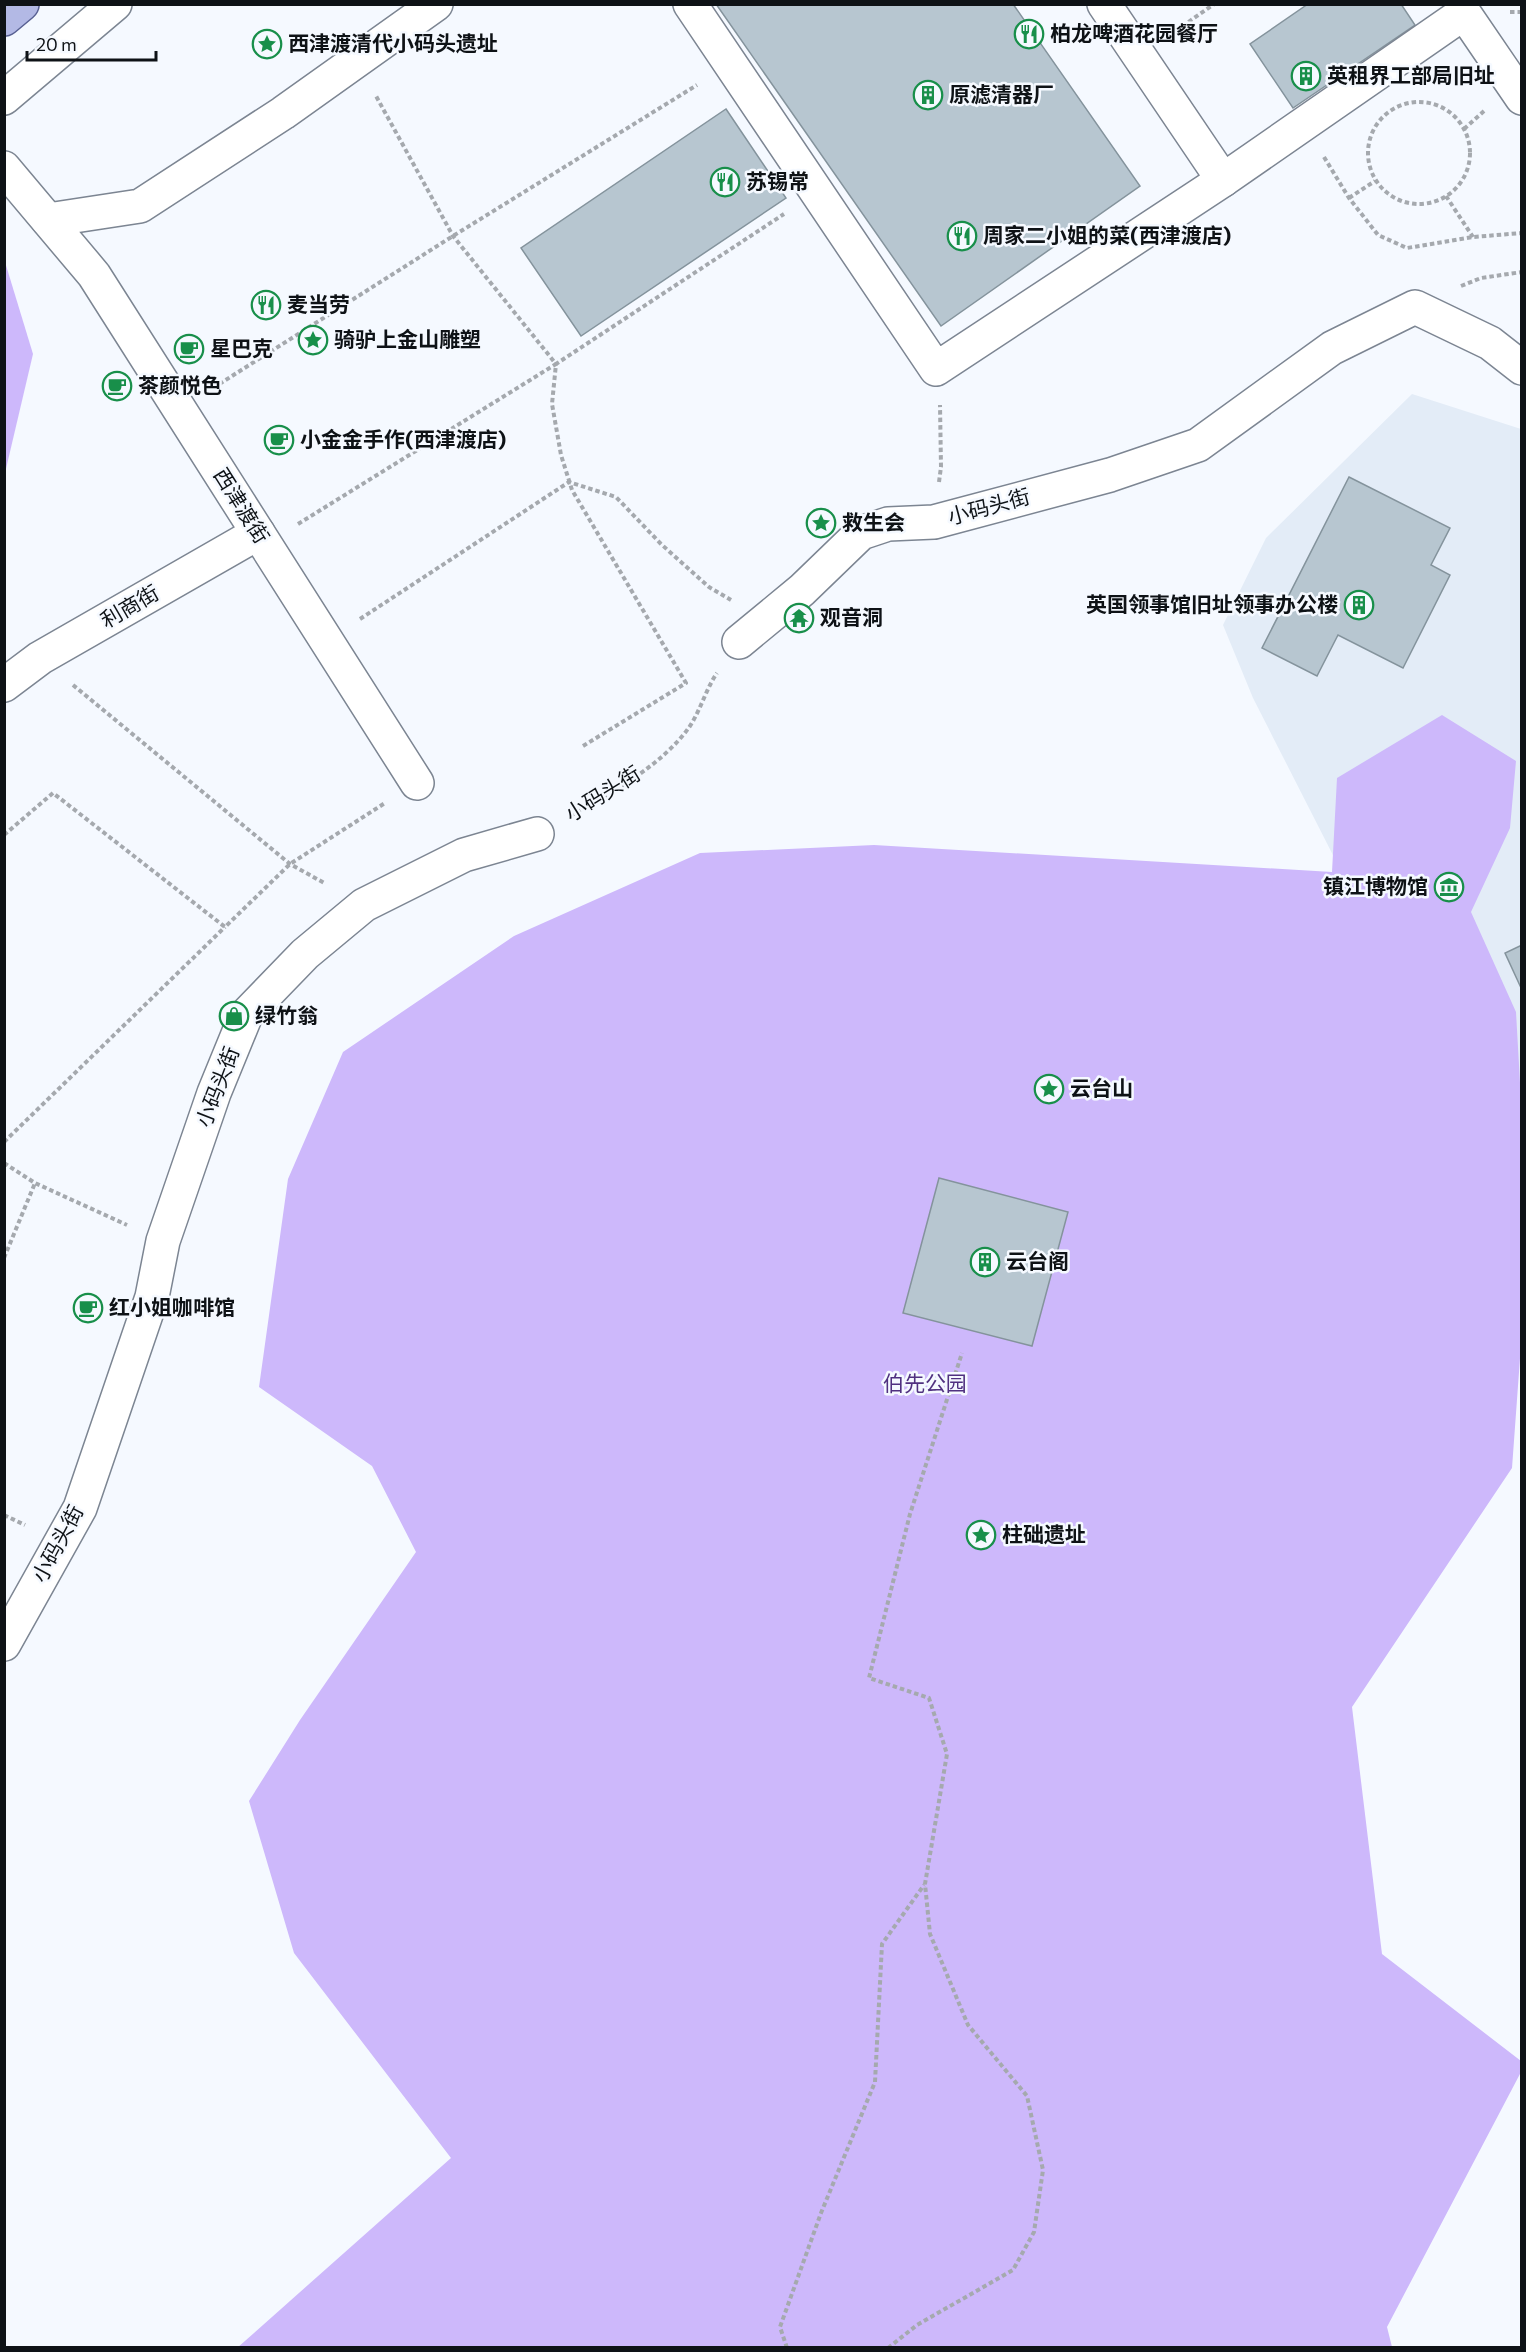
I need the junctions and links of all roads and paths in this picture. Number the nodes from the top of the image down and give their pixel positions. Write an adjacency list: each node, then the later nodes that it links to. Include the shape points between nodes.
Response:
1 (22, 4): 7 (main road)
2 (115, 4): 11 (street)
3 (436, 4): 9 (street)
4 (690, 4): 10 (street)
5 (1104, 4): 8 (street)
6 (1214, 4): 8 (path)
7 (4, 19)
8 (1139, 57): 15 (street)
9 (353, 63): 20 (street, via 140,206); 22 (path, via 378,99)
10 (730, 65): 17 (street); 22 (path)
11 (4, 98)
12 (1521, 98): 13 (street, via 1464,14)
13 (1304, 124): 15 (street); 19 (path)
14 (4, 168): 20 (street, 西津渡街)
15 (1223, 180): 17 (street, via 936,369)
16 (1375, 180): 18 (path, via 1389,195 1407,204 1428,204); 18 (path, via 1367,162 1368,141 1378,123 1392,109 1412,102 1432,104 1450,113 1464,129 1470,147 1468,166 1460,183); 19 (path)
17 (816, 192): 24 (path)
18 (1446, 196): 23 (path)
19 (1349, 198): 23 (path, via 1377,236 1407,248)
20 (48, 220): 27 (street, 西津渡街, via 94,275)
21 (1521, 233): 23 (path)
22 (453, 236): 24 (path); 27 (path)
23 (1473, 237)
24 (556, 364): 29 (path, via 552,404); 30 (path, via 280,536)
25 (1521, 368): 31 (street, 小码头街, via 1490,343 1415,307 1332,348 1198,445 1110,475 934,522 888,524 861,533)
26 (940, 397): 28 (path)
27 (179, 409): 30 (street, 西津渡街)
28 (941, 467)
29 (569, 482): 31 (path, via 616,497 709,587); 32 (path); 36 (path, via 686,683)
30 (258, 533): 32 (street, 西津渡街); 34 (street, 利商街)
31 (766, 620): 33 (street, 小码头街)
32 (327, 640): 37 (street, 西津渡街)
33 (739, 642): 38 (path, 小码头街, via 713,679 690,726 669,749 622,788)
34 (40, 658): 35 (street, 利商街); 40 (path)
35 (4, 685)
36 (583, 746)
37 (417, 783): 40 (path)
38 (537, 834): 45 (street, 小码头街, via 464,855 364,905 304,954 246,1015 214,1093)
39 (4, 835): 41 (path, via 53,793)
40 (290, 864): 41 (path)
41 (225, 927): 42 (path)
42 (4, 1142)
43 (4, 1163): 44 (path)
44 (35, 1183): 45 (path); 46 (path)
45 (163, 1241): 48 (street, 小码头街, via 152,1297 80,1508)
46 (4, 1258)
47 (962, 1353): 49 (path, via 910,1514 869,1678 929,1698 947,1754)
48 (4, 1644)
49 (925, 1884): 50 (path, via 882,1944 875,2082 780,2327); 51 (path, via 930,1934 968,2025 1027,2096 1043,2170 1034,2232 1013,2270 917,2325)
50 (787, 2348)
51 (888, 2348)

